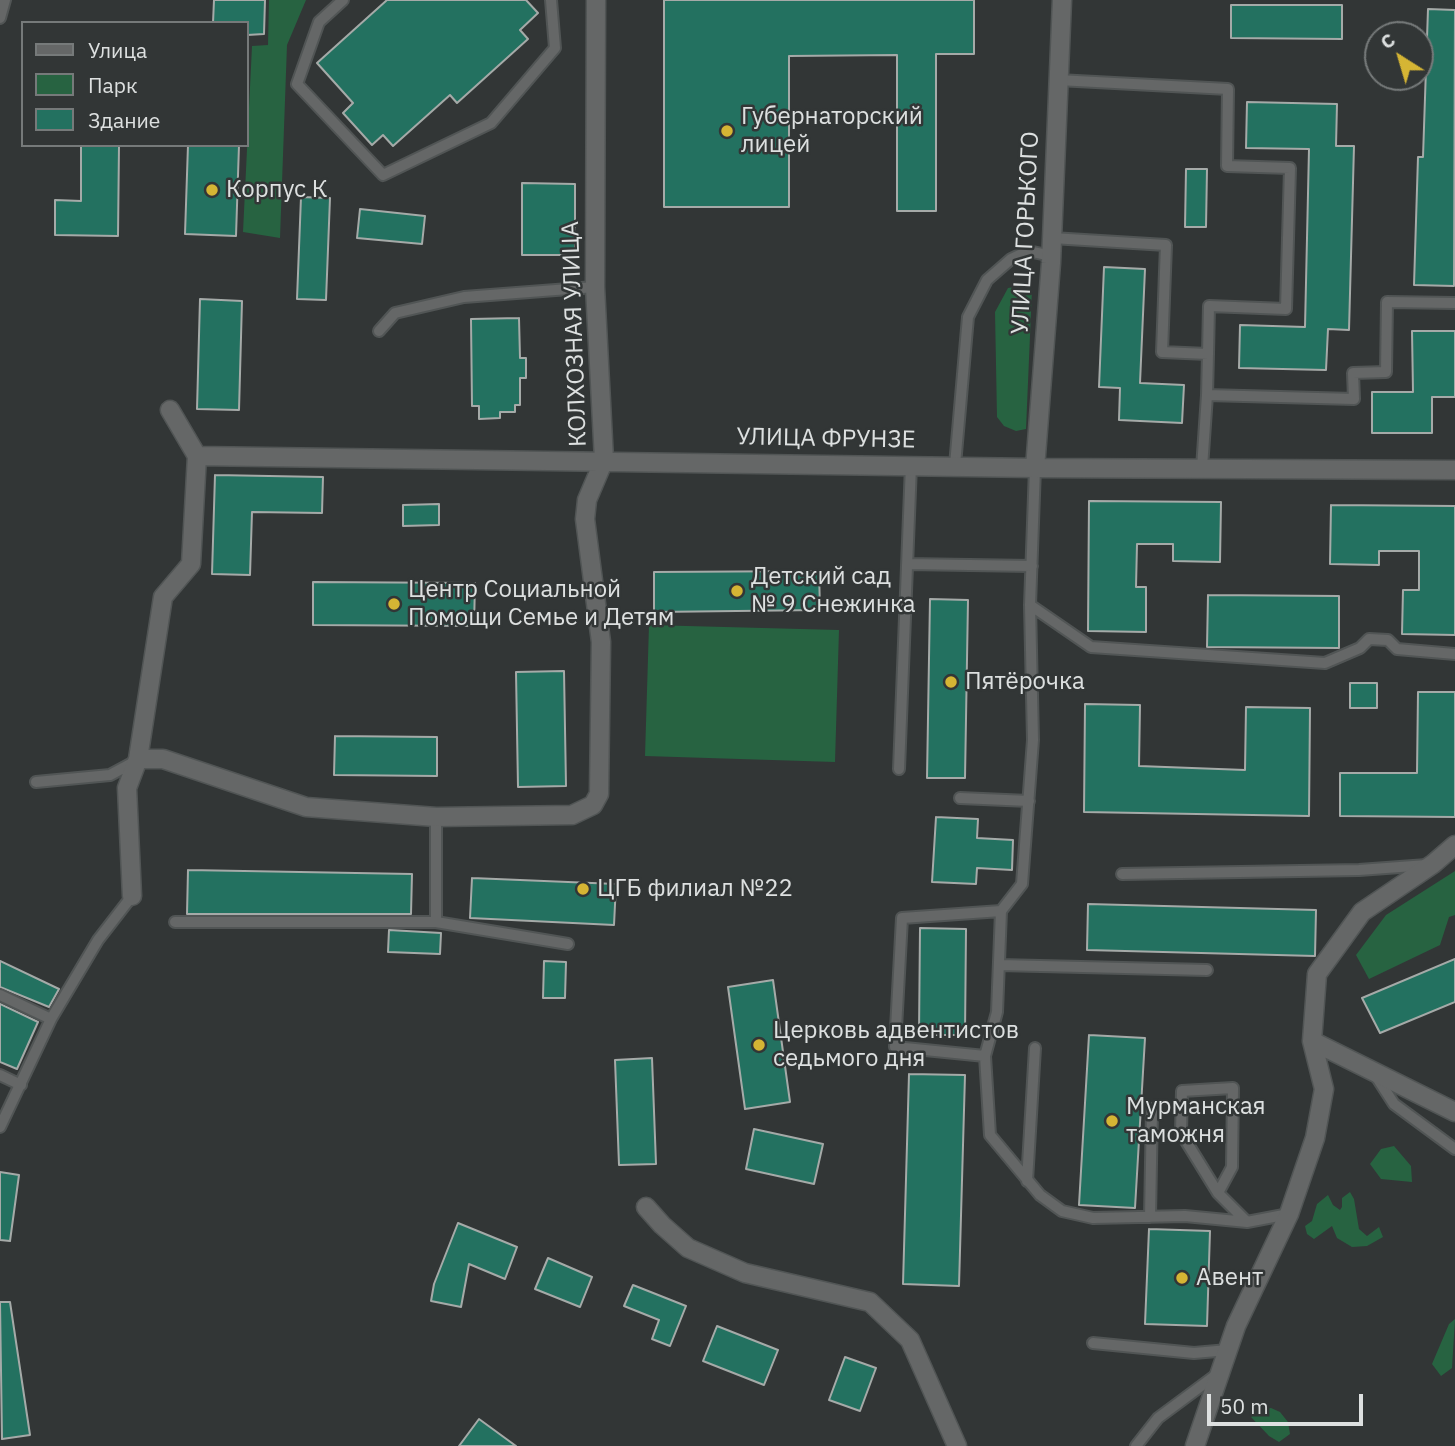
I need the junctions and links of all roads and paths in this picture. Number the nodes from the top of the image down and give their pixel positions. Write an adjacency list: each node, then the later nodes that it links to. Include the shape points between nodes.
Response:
1 (343, 0): 2 (lane, via 319,22 297,83 383,175 491,123 555,48)
2 (551, 0)
3 (596, 0): 9 (street, КОЛХОЗНАЯ УЛИЦА)
4 (1062, 0): 7 (street, УЛИЦА ГОРЬКОГО)
5 (3, 3): 6 (lane)
6 (0, 18)
7 (1059, 80): 8 (street, УЛИЦА ГОРЬКОГО); 12 (lane, via 1228,89 1227,166 1290,168 1286,309 1209,306)
8 (1052, 247): 12 (lane, via 1166,245 1162,352); 18 (lane, via 1011,259 987,280 968,317); 19 (street, УЛИЦА ГОРЬКОГО)
9 (595, 287): 11 (lane, via 464,297 395,313); 16 (street, КОЛХОЗНАЯ УЛИЦА)
10 (1455, 303): 13 (lane, via 1387,302 1386,372 1353,373 1354,399)
11 (379, 331)
12 (1208, 355): 13 (lane)
13 (1207, 395): 20 (lane)
14 (170, 410): 15 (street)
15 (197, 456): 16 (street, УЛИЦА ФРУНЗЕ); 26 (street, via 191,564 163,597)
16 (604, 460): 17 (street, УЛИЦА ФРУНЗЕ); 31 (street, КОЛХОЗНАЯ УЛИЦА, via 587,500 585,519 601,642 599,794 593,805 572,815)
17 (911, 464): 18 (street, УЛИЦА ФРУНЗЕ); 22 (lane)
18 (955, 465): 19 (street, УЛИЦА ФРУНЗЕ)
19 (1035, 468): 20 (street, УЛИЦА ФРУНЗЕ); 23 (lane)
20 (1202, 468): 21 (street, УЛИЦА ФРУНЗЕ)
21 (1455, 470)
22 (907, 564): 23 (lane); 27 (lane)
23 (1032, 566): 24 (lane)
24 (1030, 605): 25 (lane, via 1091,647 1325,663 1360,648 1369,639 1388,640 1397,649); 30 (lane, via 1033,740)
25 (1455, 654)
26 (138, 760): 28 (lane, via 110,775); 31 (street, via 163,759 306,807); 35 (street, via 127,788)
27 (899, 769)
28 (36, 782)
29 (960, 798): 30 (lane)
30 (1029, 801): 36 (lane, via 1022,884)
31 (436, 817): 38 (lane)
32 (1455, 845): 33 (street)
33 (1433, 864): 34 (lane, via 1359,870); 44 (street, via 1362,912 1317,974)
34 (1122, 874)
35 (132, 896): 43 (lane, via 98,940)
36 (1001, 911): 40 (lane); 46 (lane, via 902,918 895,1047)
37 (175, 922): 38 (lane)
38 (436, 922): 39 (lane)
39 (568, 944)
40 (999, 965): 41 (lane); 46 (lane, via 997,1012)
41 (1208, 970)
42 (0, 995): 43 (lane)
43 (51, 1019): 49 (lane)
44 (1312, 1041): 47 (street); 57 (street, via 1324,1089 1315,1138)
45 (1035, 1048): 54 (lane)
46 (985, 1056): 54 (lane, via 990,1135)
47 (1372, 1071): 51 (street); 53 (lane, via 1394,1104)
48 (0, 1075): 49 (lane)
49 (21, 1085): 52 (lane)
50 (1152, 1109): 58 (lane)
51 (1455, 1111)
52 (0, 1127)
53 (1455, 1149)
54 (1027, 1181): 58 (lane, via 1062,1211 1093,1218)
55 (1218, 1194): 55 (lane, via 1232,1167 1233,1088 1182,1091 1181,1133); 59 (lane)
56 (646, 1207): 63 (street, via 688,1248 745,1273 870,1302 910,1340)
57 (1289, 1214): 59 (lane); 61 (street)
58 (1150, 1217): 59 (lane)
59 (1247, 1222)
60 (1093, 1343): 61 (lane, via 1194,1353)
61 (1228, 1350): 62 (street)
62 (1220, 1372): 64 (lane, via 1158,1418); 65 (street)
63 (957, 1446)
64 (1136, 1446)
65 (1195, 1446)

